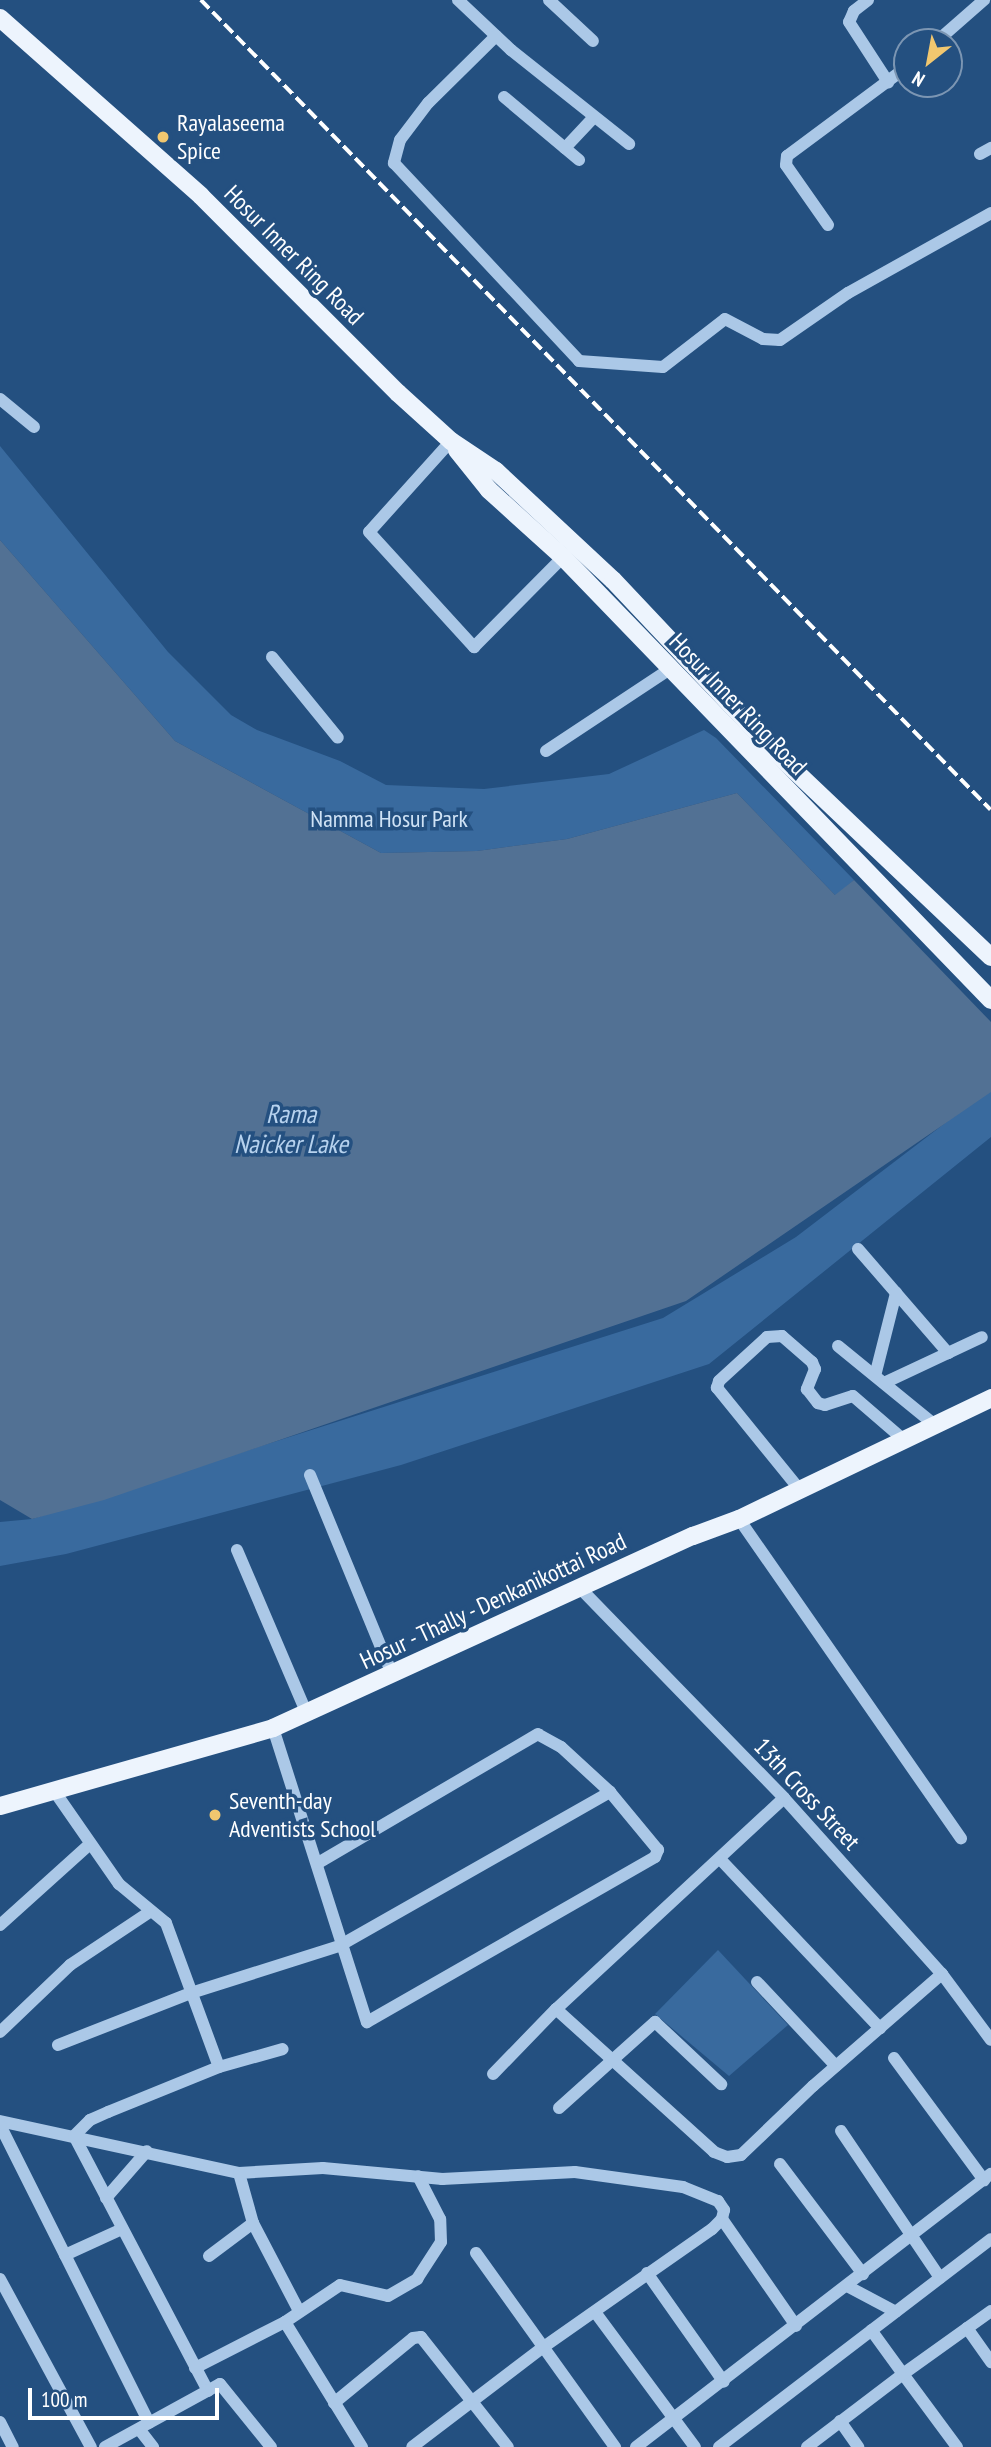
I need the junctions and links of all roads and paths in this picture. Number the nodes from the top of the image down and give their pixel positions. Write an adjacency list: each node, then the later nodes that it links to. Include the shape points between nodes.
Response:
1 (458, 0): 8 (street)
2 (549, 0): 9 (street)
3 (867, 0): 11 (street, via 849,16 849,22)
4 (984, 0): 7 (street)
5 (0, 3): 6 (main road, Hosur Inner Ring Road)
6 (3, 20): 21 (main road, Hosur Inner Ring Road, via 201,196)
7 (952, 28)
8 (496, 36): 13 (street); 17 (street, via 428,103 400,140 394,163 579,361 663,367 725,319 763,339 780,340 848,293)
9 (593, 41)
10 (893, 78): 11 (street)
11 (888, 82): 18 (street, via 787,156 786,165)
12 (504, 97): 15 (street)
13 (594, 117): 14 (street); 15 (street)
14 (629, 144)
15 (565, 148): 16 (street)
16 (579, 160)
17 (991, 213)
18 (828, 225)
19 (0, 400): 20 (street)
20 (34, 427)
21 (451, 441): 22 (main road, Hosur Inner Ring Road, via 489,490); 22 (street, via 369,532 474,647); 27 (main road, Hosur Inner Ring Road, via 496,471 613,580 777,754)
22 (564, 557): 24 (main road, Hosur Inner Ring Road)
23 (272, 657): 25 (street)
24 (670, 669): 26 (street); 28 (main road, Hosur Inner Ring Road)
25 (338, 738)
26 (546, 751)
27 (991, 957)
28 (991, 1000)
29 (858, 1249): 30 (street)
30 (896, 1293): 33 (street); 34 (street)
31 (982, 1337): 33 (street)
32 (838, 1346): 34 (street)
33 (948, 1353): 34 (street)
34 (879, 1379): 36 (street)
35 (991, 1398): 36 (main road, Hosur - Thally - Denkanikottai Road)
36 (935, 1425): 37 (main road, Hosur - Thally - Denkanikottai Road)
37 (904, 1440): 39 (main road, Hosur - Thally - Denkanikottai Road); 39 (street, via 853,1396 818,1403 807,1389 815,1370 812,1362 782,1336 767,1337 717,1388)
38 (310, 1475): 43 (street)
39 (800, 1490): 40 (main road, Hosur - Thally - Denkanikottai Road)
40 (739, 1520): 42 (main road, Hosur - Thally - Denkanikottai Road); 50 (street)
41 (237, 1550): 44 (street)
42 (579, 1587): 43 (main road, Hosur - Thally - Denkanikottai Road); 48 (street, 13th Cross Street)
43 (393, 1676): 44 (main road, Hosur - Thally - Denkanikottai Road)
44 (307, 1714): 45 (main road, Hosur - Thally - Denkanikottai Road)
45 (273, 1728): 46 (main road, Hosur - Thally - Denkanikottai Road); 53 (street)
46 (55, 1792): 49 (main road, Hosur - Thally - Denkanikottai Road); 51 (street)
47 (610, 1792): 53 (street, via 561,1747 538,1734); 56 (street); 56 (street, via 655,1844 655,1857 367,2022)
48 (784, 1798): 52 (street); 57 (street, 13th Cross Street)
49 (0, 1806)
50 (961, 1838)
51 (90, 1844): 54 (street, via 119,1884); 55 (street)
52 (720, 1859): 60 (street); 61 (street)
53 (318, 1863): 56 (street)
54 (151, 1911): 59 (street, via 166,1923); 62 (street, via 70,1965)
55 (0, 1925)
56 (339, 1946): 59 (street)
57 (942, 1974): 61 (street); 63 (street, 13th Cross Street)
58 (757, 1982): 68 (street)
59 (191, 1993): 64 (street); 69 (street)
60 (556, 2009): 67 (street); 70 (street)
61 (880, 2028): 68 (street)
62 (0, 2032)
63 (991, 2040)
64 (58, 2045)
65 (283, 2049): 69 (street)
66 (894, 2058): 80 (street)
67 (613, 2060): 68 (street, via 715,2152 727,2157 741,2155); 71 (street, via 655,2022); 72 (street)
68 (836, 2066)
69 (219, 2067): 75 (street, via 90,2120)
70 (493, 2074)
71 (721, 2084)
72 (559, 2108)
73 (0, 2123): 75 (street); 88 (street)
74 (841, 2131): 85 (street)
75 (74, 2137): 76 (street); 81 (street)
76 (147, 2151): 78 (street); 81 (street)
77 (780, 2164): 91 (street)
78 (239, 2173): 79 (street, via 323,2168); 83 (street)
79 (418, 2176): 82 (street, via 575,2172 707,2194 724,2210); 95 (street, via 440,2219 441,2242 417,2279 388,2296 340,2285)
80 (988, 2177): 85 (street)
81 (106, 2198): 84 (street)
82 (722, 2219): 90 (street); 100 (street)
83 (253, 2223): 89 (street); 95 (street)
84 (122, 2229): 88 (street); 105 (street)
85 (911, 2236): 91 (street); 92 (street)
86 (991, 2239): 92 (street)
87 (477, 2253): 103 (street)
88 (65, 2255): 114 (street)
89 (209, 2256)
90 (647, 2273): 97 (street); 107 (street)
91 (863, 2274): 93 (street)
92 (940, 2278): 98 (street)
93 (848, 2286): 98 (street); 100 (street)
94 (2, 2288): 116 (street)
95 (299, 2311): 99 (street)
96 (991, 2311): 101 (street)
97 (595, 2312): 103 (street); 111 (street)
98 (896, 2312): 102 (street)
99 (285, 2322): 105 (street); 110 (street)
100 (796, 2326): 107 (street)
101 (967, 2328): 104 (street); 106 (street)
102 (871, 2330): 106 (street); 126 (street)
103 (542, 2348): 109 (street); 123 (street)
104 (991, 2362)
105 (195, 2368): 108 (street)
106 (903, 2374): 113 (street); 129 (street)
107 (724, 2382): 111 (street)
108 (208, 2392): 114 (street); 119 (street, via 220,2384)
109 (472, 2401): 110 (street, via 421,2337 413,2338); 121 (street); 122 (street)
110 (334, 2403): 120 (street)
111 (674, 2419): 124 (street); 125 (street)
112 (0, 2421): 115 (street)
113 (840, 2421): 127 (street); 128 (street)
114 (144, 2426): 117 (street); 118 (street)
115 (13, 2447)
116 (91, 2447)
117 (104, 2447)
118 (153, 2447)
119 (271, 2447)
120 (362, 2447)
121 (412, 2447)
122 (508, 2447)
123 (615, 2447)
124 (636, 2447)
125 (695, 2447)
126 (719, 2447)
127 (807, 2447)
128 (858, 2447)
129 (957, 2447)

